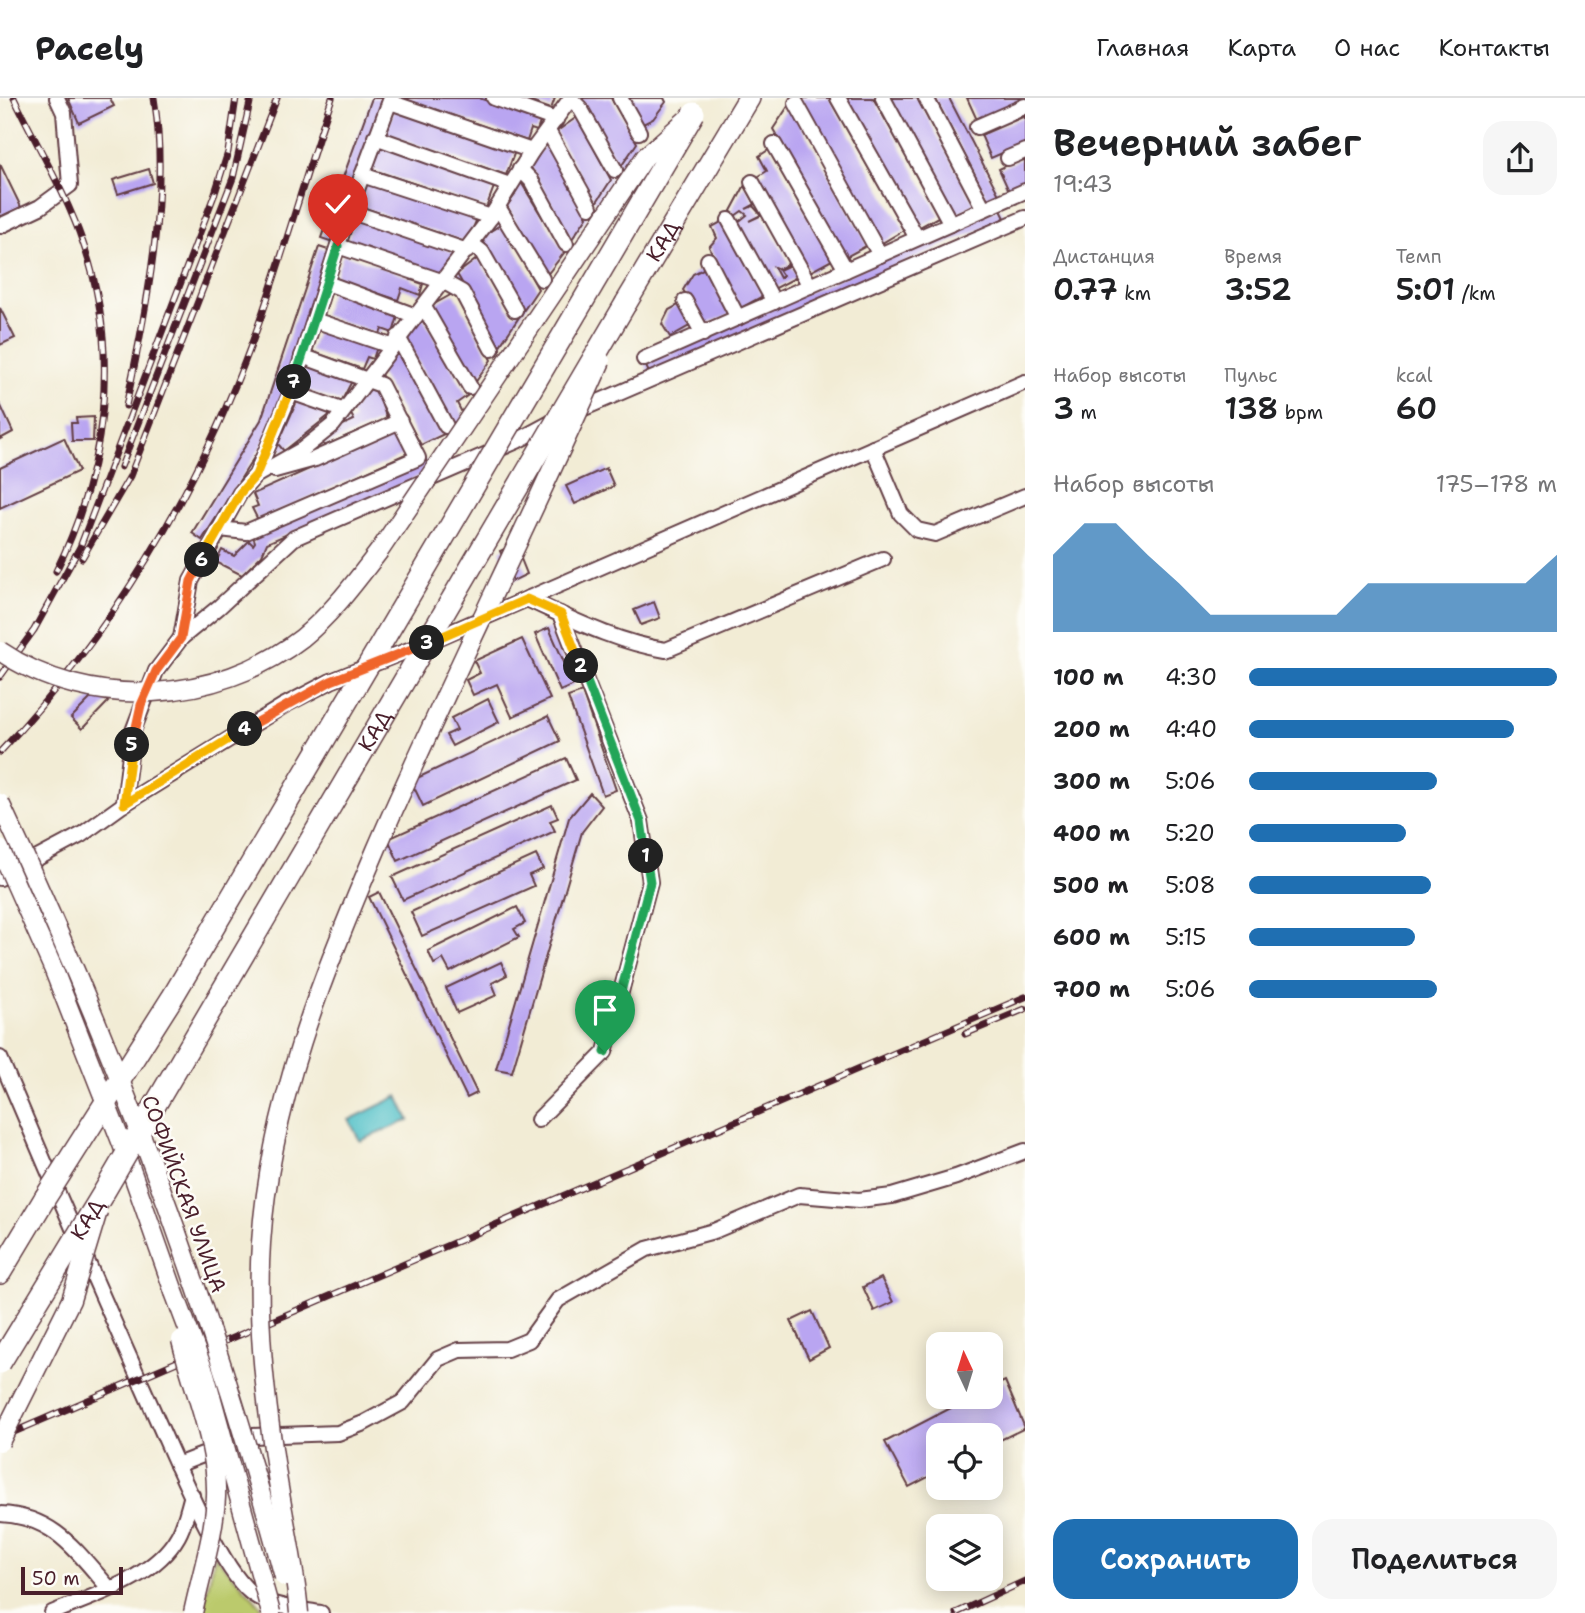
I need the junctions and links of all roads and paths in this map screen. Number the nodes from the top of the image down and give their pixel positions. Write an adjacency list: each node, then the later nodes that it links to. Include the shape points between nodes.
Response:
1 (57, 98): 35 (street, via 64,113 70,185 40,207)
2 (494, 98): 13 (street)
3 (571, 98): 13 (street); 22 (street)
4 (620, 98): 15 (street)
5 (749, 98): 49 (highway, КАД)
6 (838, 98): 36 (street)
7 (883, 98): 34 (street)
8 (926, 98): 29 (street)
9 (390, 100): 16 (street); 18 (street)
10 (796, 103): 40 (street)
11 (698, 105): 74 (main road, bridge, via 645,157 380,550 332,611 301,638 226,679 158,692 80,686 49,677); 83 (highway, КАД, bridge, via 172,998)
12 (1025, 106): 14 (street)
13 (552, 126): 18 (street); 28 (street)
14 (977, 127)
15 (639, 132)
16 (375, 137): 23 (street); 25 (street)
17 (774, 144): 42 (street)
18 (532, 150): 21 (street)
19 (1025, 151): 20 (street)
20 (1009, 158)
21 (520, 169): 25 (street); 37 (street, via 531,180)
22 (615, 170)
23 (362, 175): 30 (street); 31 (street)
24 (752, 182): 46 (street)
25 (510, 184): 31 (street)
26 (1025, 191): 27 (street)
27 (1004, 200): 29 (street); 33 (street)
28 (590, 207)
29 (985, 209): 34 (street)
30 (349, 211): 38 (street); 39 (street)
31 (495, 212): 39 (street); 43 (street)
32 (729, 220): 48 (street)
33 (1019, 220): 73 (street, via 294,538)
34 (951, 224): 36 (street)
35 (0, 226)
36 (917, 238): 40 (street)
37 (566, 244)
38 (338, 246): 44 (street); 45 (street)
39 (469, 247): 44 (street); 50 (street, via 482,253)
40 (880, 255): 42 (street)
41 (708, 260): 52 (street)
42 (846, 270): 46 (street)
43 (542, 279)
44 (444, 282): 51 (street); 56 (street, via 462,292)
45 (327, 283): 51 (street); 53 (street)
46 (810, 286): 48 (street)
47 (685, 301): 54 (street)
48 (774, 302): 52 (street)
49 (626, 303): 82 (highway, КАД, bridge); 95 (main road, bridge, via 558,459 419,749 329,960 288,1084 267,1191 260,1289 275,1468)
50 (515, 310)
51 (420, 312): 55 (street); 61 (street)
52 (738, 318): 54 (street)
53 (314, 320): 55 (street); 57 (street)
54 (703, 334): 58 (street)
55 (395, 342): 59 (street); 65 (street)
56 (492, 349)
57 (302, 356): 59 (street); 62 (street)
58 (644, 359)
59 (368, 378): 63 (street); 64 (street, via 381,385)
60 (1025, 382): 66 (street)
61 (470, 387)
62 (291, 392): 63 (street); 67 (street)
63 (342, 410): 67 (street, via 317,439)
64 (400, 421): 67 (street, via 305,462); 69 (street, via 418,458 246,532)
65 (446, 426)
66 (873, 448): 68 (street, via 901,514 917,530 935,534); 71 (street)
67 (256, 475): 69 (street)
68 (1025, 496)
69 (220, 529): 73 (street, via 191,581)
70 (883, 559): 72 (street, via 666,650 648,648)
71 (527, 599): 72 (street); 76 (street, via 331,681 282,706)
72 (561, 614): 80 (street, via 641,821 650,882 605,1052)
73 (181, 638): 76 (street, via 156,671 141,705)
74 (0, 651)
75 (0, 803): 94 (main road, СОФИЙСКАЯ УЛИЦА, bridge, via 75,972 156,1176 250,1456)
76 (124, 804): 78 (street, via 81,835)
77 (0, 849): 84 (main road, СОФИЙСКАЯ УЛИЦА, bridge, via 68,1006 140,1190)
78 (0, 878)
79 (0, 1058): 87 (street)
80 (538, 1120)
81 (1025, 1151): 87 (street, via 892,1196 859,1200 799,1195 714,1231 647,1249 558,1300 529,1340 507,1349 459,1350 438,1359 403,1402 365,1423 338,1433 252,1436)
82 (104, 1192): 85 (highway, КАД, bridge); 86 (main road, bridge, via 71,1300)
83 (0, 1273)
84 (174, 1292): 92 (main road, bridge, via 216,1495); 93 (main road, СОФИЙСКАЯ УЛИЦА, bridge, via 205,1374)
85 (0, 1363)
86 (0, 1442)
87 (177, 1465): 88 (street)
88 (192, 1494): 90 (street, via 178,1536 163,1556 145,1571); 96 (street, via 220,1550 249,1591 261,1600)
89 (0, 1514): 90 (street, via 49,1526)
90 (109, 1588): 91 (street)
91 (52, 1613)
92 (193, 1613)
93 (271, 1613)
94 (294, 1613)
95 (299, 1613)
96 (321, 1613)

